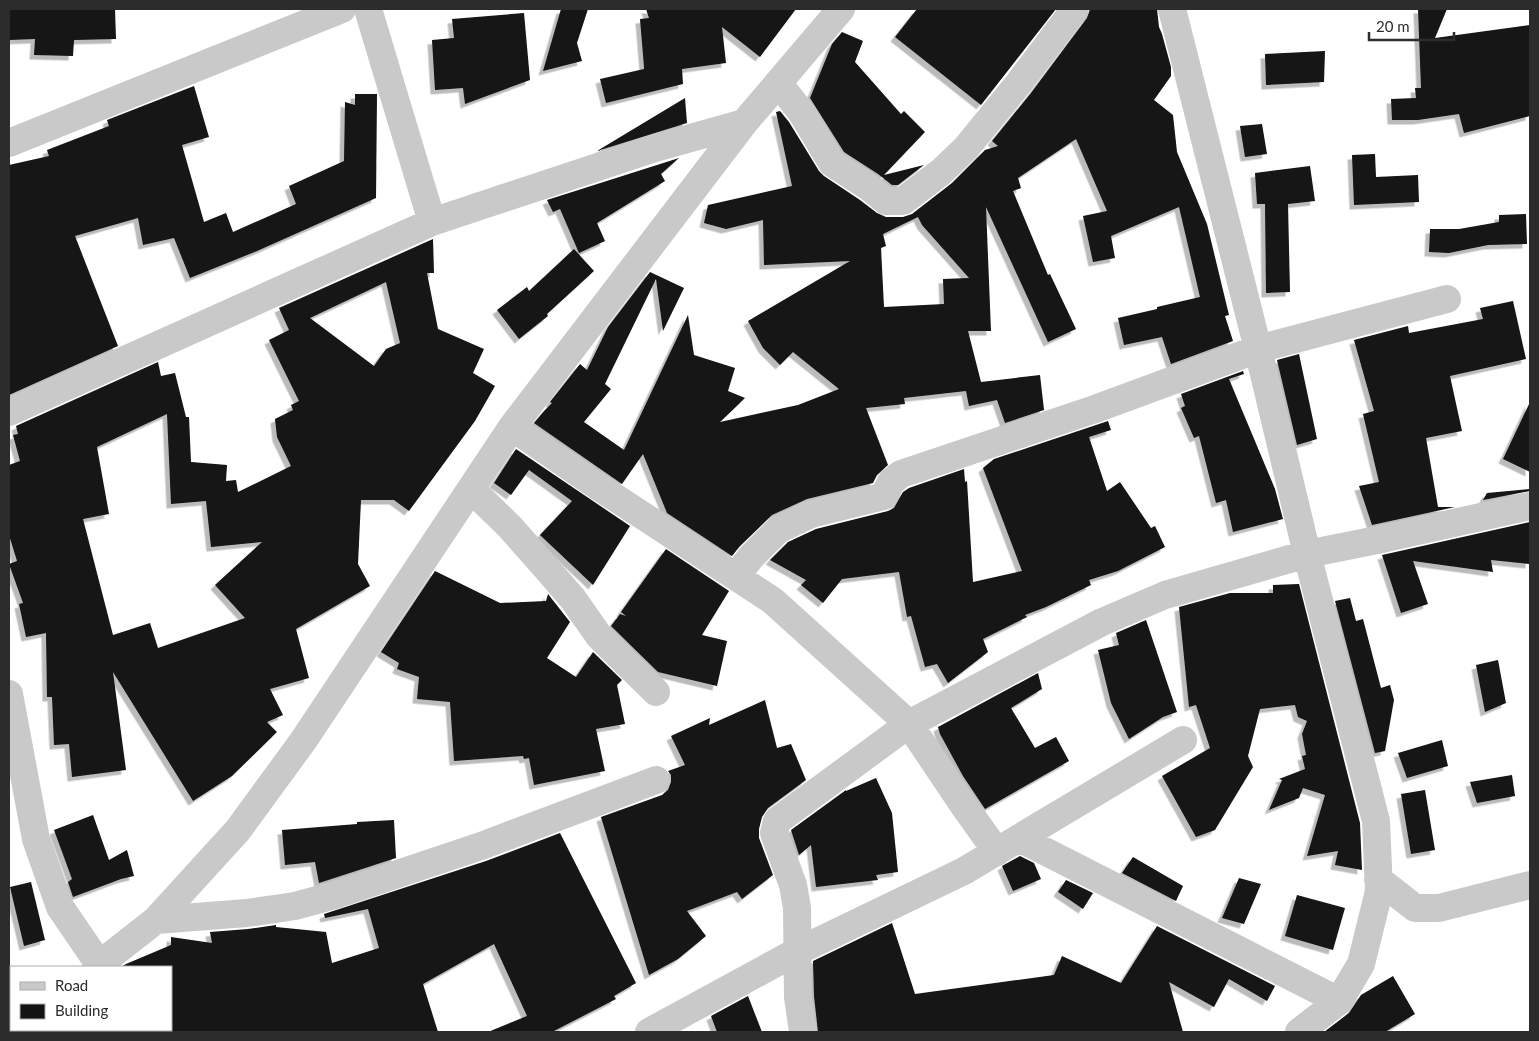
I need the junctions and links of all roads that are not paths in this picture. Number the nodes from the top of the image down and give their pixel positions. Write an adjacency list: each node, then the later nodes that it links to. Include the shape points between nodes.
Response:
1 (342, 9): 8 (street)
2 (368, 9): 9 (street)
3 (842, 9): 6 (street)
4 (1074, 9): 6 (street, via 966,148 903,201 886,201 832,162 802,112)
5 (1172, 9): 11 (street)
6 (778, 83): 7 (street)
7 (744, 123): 9 (street, via 654,148); 13 (street)
8 (9, 143)
9 (432, 222): 12 (street)
10 (1446, 298): 11 (street)
11 (1258, 350): 16 (street); 17 (street, via 901,474 891,482 884,496 811,514 779,529)
12 (9, 412)
13 (512, 427): 14 (street); 17 (street)
14 (471, 489): 18 (street, via 542,563 599,636); 26 (street, via 298,749 238,830)
15 (1530, 506): 16 (street)
16 (1307, 554): 20 (street, via 1165,595 1102,622); 24 (street, via 1376,821)
17 (736, 576): 20 (street, via 773,601)
18 (656, 692)
19 (9, 694): 28 (street, via 36,839 60,907)
20 (909, 724): 23 (street, via 962,803); 27 (street, via 778,821 774,833 793,885 797,908)
21 (1183, 740): 23 (street)
22 (656, 780): 26 (street, via 481,846 335,895 295,906 247,913)
23 (1008, 845): 27 (street, via 964,871); 29 (street)
24 (1378, 879): 25 (street, via 1415,908 1439,908); 29 (street, via 1379,891 1361,964)
25 (1530, 884)
26 (156, 920): 28 (street)
27 (796, 952): 30 (street); 31 (street)
28 (99, 966)
29 (1339, 1001): 32 (street)
30 (649, 1032)
31 (803, 1032)
32 (1299, 1032)

